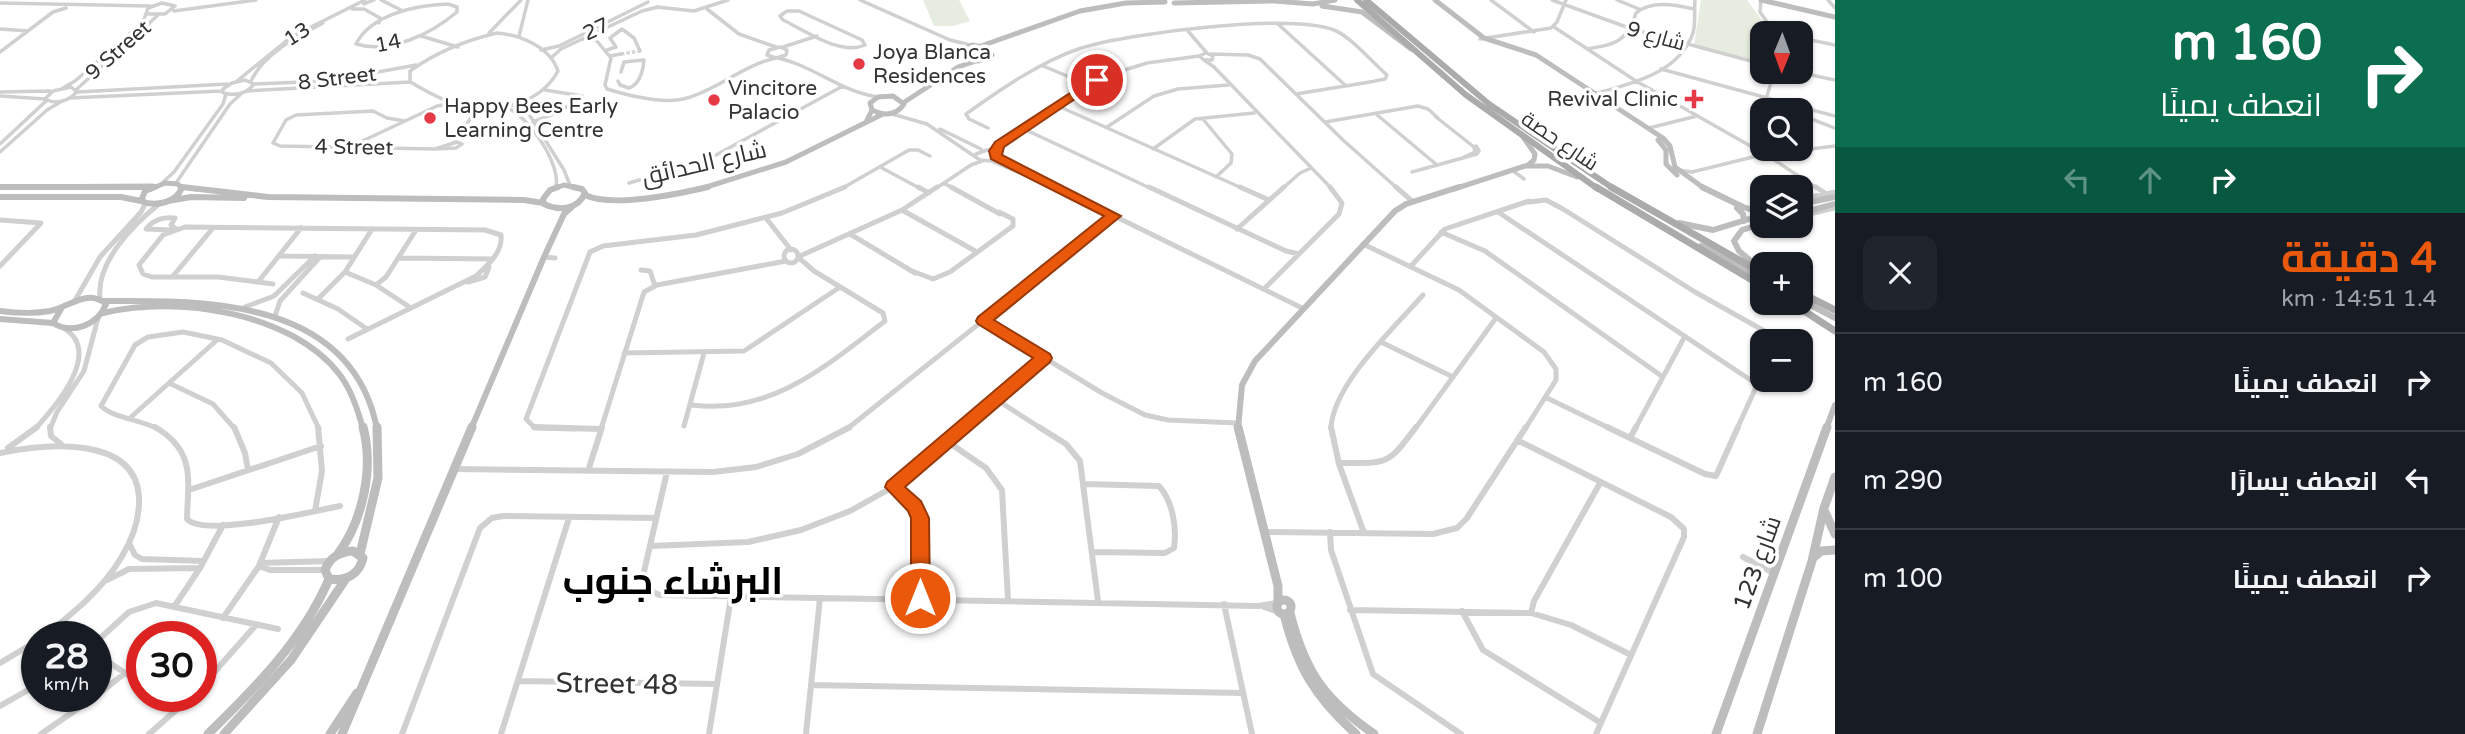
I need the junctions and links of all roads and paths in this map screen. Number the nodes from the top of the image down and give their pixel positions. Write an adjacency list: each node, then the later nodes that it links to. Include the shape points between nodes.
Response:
1 (241, 0): 28 (street)
2 (256, 0): 42 (street)
3 (365, 0): 35 (street, 13)
4 (374, 0): 35 (street, 13)
5 (382, 0): 43 (street, via 397,11)
6 (521, 0): 61 (street)
7 (528, 0): 63 (street)
8 (728, 0): 36 (street)
9 (860, 0): 69 (street)
10 (1335, 0): 29 (street)
11 (1357, 0): 83 (main road, شارع حصة)
12 (1366, 0): 211 (main road, شارع حصة, via 1494,107)
13 (1432, 0): 67 (street)
14 (1491, 0): 58 (street)
15 (1552, 0): 32 (street, شارع 9)
16 (1566, 0): 32 (street)
17 (1618, 0): 39 (street)
18 (1639, 0): 33 (street)
19 (1677, 0): 30 (street)
20 (1695, 0): 40 (street)
21 (1763, 0): 46 (street); 48 (street, via 1760,12)
22 (1776, 0): 46 (street)
23 (1828, 0): 46 (street)
24 (647, 1): 37 (street); 84 (street, 27, via 559,46)
25 (1150, 1): 26 (street); 71 (street, via 1066,15)
26 (1163, 1): 27 (street)
27 (1178, 1): 29 (street, via 1193,5)
28 (173, 2): 34 (street); 42 (street)
29 (1294, 2): 83 (street, via 1362,12)
30 (1665, 2): 33 (street); 40 (street)
31 (0, 5): 34 (street); 41 (street)
32 (1563, 5): 51 (street); 53 (street, شارع 9)
33 (1650, 5): 39 (street)
34 (153, 6): 45 (street, 9 Street)
35 (349, 6): 49 (street, via 380,18); 114 (street, 13, via 291,37); 118 (street, 13, via 285,46 255,72)
36 (715, 6): 38 (street); 44 (street)
37 (658, 8): 38 (street); 59 (street, 27)
38 (705, 9): 44 (street)
39 (1639, 9): 53 (street)
40 (1694, 9): 74 (street)
41 (53, 10): 45 (street); 55 (street)
42 (171, 11): 47 (street)
43 (409, 11): 49 (street, 14); 60 (street, 14, via 442,4 457,7 455,15)
44 (715, 12): 73 (street, via 730,29)
45 (147, 13): 47 (street); 125 (street, 9 Street, via 143,22)
46 (1834, 13)
47 (162, 15): 126 (street, 9 Street)
48 (1767, 21)
49 (379, 23): 62 (street, 14, via 360,35 356,44 382,47)
50 (1278, 24): 56 (street); 109 (street, via 1334,29); 124 (street)
51 (1553, 27): 58 (street); 82 (street)
52 (0, 29): 54 (street)
53 (1632, 29): 74 (street, شارع 9); 82 (street, via 1608,45)
54 (17, 30): 55 (street)
55 (29, 30): 87 (street)
56 (1188, 31): 81 (street); 106 (street, via 1104,41)
57 (810, 32): 64 (street); 64 (street, via 781,15 799,11 865,45 850,50); 65 (street)
58 (1534, 32): 67 (street)
59 (597, 33): 66 (street, 27); 68 (street)
60 (428, 34): 62 (street); 76 (street)
61 (488, 34): 63 (street); 79 (street)
62 (418, 36)
63 (519, 36): 84 (street)
64 (818, 36): 65 (street)
65 (807, 38): 72 (street)
66 (584, 39): 68 (street); 96 (street, 27)
67 (1482, 39): 135 (street, via 1528,54)
68 (596, 40): 85 (street)
69 (950, 40): 77 (street); 92 (street)
70 (1813, 40): 75 (street)
71 (997, 42): 78 (street); 89 (street)
72 (796, 43): 80 (street); 90 (street)
73 (761, 44): 80 (street); 88 (street)
74 (1688, 45): 101 (street, شارع 9); 110 (street)
75 (1835, 45)
76 (444, 46): 79 (street); 93 (street)
77 (972, 46): 78 (street); 92 (street)
78 (981, 46): 89 (street)
79 (460, 47): 93 (street)
80 (778, 47): 88 (street); 90 (street)
81 (1200, 48): 95 (street); 97 (street)
82 (1587, 48): 117 (street)
83 (1411, 49): 175 (main road, شارع حصة)
84 (541, 50): 96 (street)
85 (607, 50): 86 (street, via 616,47 610,38 622,29 634,38); 94 (street)
86 (640, 51)
87 (0, 52)
88 (767, 52): 98 (street); 102 (street)
89 (992, 52): 100 (street, via 989,58)
90 (787, 53): 98 (street); 99 (street)
91 (621, 54): 94 (street)
92 (961, 54): 100 (street); 107 (street)
93 (442, 55): 103 (street)
94 (610, 56): 105 (street)
95 (1211, 56): 97 (street); 108 (street); 133 (street, via 1256,57)
96 (552, 57): 127 (street, via 558,73)
97 (1202, 57): 108 (street); 121 (street, via 1136,65)
98 (777, 58): 99 (street); 102 (street)
99 (793, 61): 123 (street)
100 (976, 61): 107 (street)
101 (1750, 61)
102 (758, 62): 105 (street, via 677,100 607,89)
103 (419, 64): 116 (street, via 408,75); 118 (street, 8 Street, via 341,80)
104 (622, 65): 105 (street); 111 (street); 115 (street, via 644,60 634,86 628,88)
105 (611, 66)
106 (1044, 66): 121 (street); 168 (street, via 966,116)
107 (958, 67): 131 (street)
108 (1215, 67): 122 (street)
109 (1379, 67): 124 (street, via 1390,77)
110 (1661, 69): 117 (street); 140 (street)
111 (621, 72)
112 (1813, 75): 113 (street)
113 (1835, 80)
114 (237, 81): 118 (street, 8 Street); 119 (street)
115 (618, 81)
116 (410, 82): 129 (street, 8 Street); 136 (street)
117 (1636, 82): 135 (street); 160 (street)
118 (252, 83): 129 (street)
119 (228, 84): 126 (street); 130 (street)
120 (1771, 84): 140 (street)
121 (1089, 85): 148 (street)
122 (1228, 85): 154 (street); 170 (street, via 1154,96)
123 (843, 86): 134 (street); 209 (street, via 705,161)
124 (1346, 86): 133 (street)
125 (63, 88): 126 (street); 128 (street)
126 (77, 90): 139 (street, 9 Street)
127 (545, 90): 142 (street); 165 (street, via 582,95)
128 (53, 91): 132 (street); 141 (street)
129 (245, 92): 130 (street); 212 (street, via 230,104)
130 (224, 93): 139 (street); 208 (street, via 218,111)
131 (916, 93): 138 (street); 145 (street)
132 (0, 94): 141 (street)
133 (1296, 94): 167 (street)
134 (863, 95): 137 (street); 147 (street)
135 (1590, 95): 174 (street); 219 (street, via 1661,142 1669,168)
136 (441, 96): 144 (street); 146 (street)
137 (878, 97): 138 (street); 147 (street)
138 (896, 97): 145 (street)
139 (69, 98): 143 (street)
140 (1767, 98)
141 (46, 100): 143 (street); 178 (street)
142 (528, 100): 149 (street); 165 (street, via 526,107)
143 (62, 101): 188 (street, 9 Street)
144 (453, 103): 146 (street); 150 (street)
145 (903, 105): 156 (street); 187 (street, via 923,121)
146 (437, 106): 164 (street)
147 (871, 106): 155 (street); 166 (street)
148 (1058, 106): 170 (street); 172 (street)
149 (502, 107): 150 (street); 218 (street, via 518,111 552,161 558,179)
150 (478, 108): 177 (street)
151 (1404, 109): 157 (street); 195 (street, via 1423,109 1438,117 1479,152)
152 (1813, 110): 158 (street)
153 (363, 112): 159 (street); 161 (street)
154 (1254, 113): 162 (street); 198 (street)
155 (883, 114): 156 (street); 166 (street, شارع الحدائق)
156 (892, 114): 191 (street, via 911,116)
157 (1376, 114): 167 (street); 195 (street)
158 (1835, 116)
159 (290, 117): 181 (street, 4 Street, via 274,145)
160 (1696, 117): 174 (street); 184 (street)
161 (387, 118): 164 (street); 169 (street)
162 (1202, 118): 186 (street, via 1185,124); 204 (street, via 1232,154 1231,163)
163 (1813, 120): 173 (street)
164 (405, 121): 169 (street)
165 (533, 121): 213 (street)
166 (866, 121): 228 (street, شارع الحدائق, via 810,153 758,174 699,189)
167 (1325, 122): 233 (street)
168 (982, 125): 171 (street)
169 (392, 127): 176 (street)
170 (1107, 127): 186 (street)
171 (988, 128)
172 (1024, 128): 179 (street); 256 (street)
173 (1835, 128)
174 (1657, 132): 199 (street, via 1671,147)
175 (1522, 137): 196 (street, via 1535,155); 206 (main road, شارع حصة)
176 (363, 141): 181 (street); 182 (street)
177 (454, 142): 185 (street, 4 Street, via 461,146)
178 (0, 144)
179 (1000, 145): 187 (street); 189 (street)
180 (1835, 146): 183 (street)
181 (351, 147): 182 (street, 4 Street)
182 (363, 147): 185 (street, 4 Street)
183 (1813, 147)
184 (1750, 148)
185 (435, 149)
186 (1153, 149): 204 (street)
187 (986, 150): 189 (street); 191 (street)
188 (0, 152)
189 (994, 157): 191 (street); 247 (street)
190 (1750, 157): 202 (street)
191 (978, 158): 210 (street)
192 (897, 159): 193 (street, via 912,151); 197 (street)
193 (938, 160)
194 (1778, 161): 203 (street)
195 (1437, 165): 201 (street)
196 (1525, 166): 200 (street); 206 (street, via 1554,167)
197 (882, 168): 220 (street); 248 (street, via 836,192)
198 (1309, 169): 231 (street); 268 (street, via 1338,195 1342,207)
199 (1676, 169): 202 (street); 207 (street)
200 (1512, 170): 205 (street); 233 (street)
201 (1412, 172)
202 (1692, 172): 207 (street)
203 (1798, 175)
204 (1216, 177): 231 (street)
205 (1524, 179)
206 (1587, 181): 292 (main road, شارع حصة)
207 (1693, 181): 219 (street)
208 (162, 183): 212 (street); 215 (street)
209 (629, 183)
210 (944, 183): 220 (street); 267 (street, via 1011,222)
211 (1602, 183): 235 (main road, شارع حصة); 290 (street)
212 (179, 185): 227 (street); 232 (street, via 178,195)
213 (570, 185): 218 (street); 222 (street, via 582,189)
214 (1813, 185): 224 (street)
215 (153, 186): 217 (street); 234 (street, via 142,194)
216 (1813, 186): 223 (street)
217 (0, 187)
218 (555, 187): 221 (street)
219 (1709, 191): 244 (street); 251 (street, via 1740,211)
220 (929, 193): 243 (street)
221 (545, 194): 230 (street); 236 (street)
222 (584, 195): 228 (street, via 595,200); 238 (street)
223 (1819, 195): 224 (street); 226 (street)
224 (1832, 195): 229 (street); 240 (street, via 1832,202)
225 (0, 197): 234 (street, via 121,197)
226 (1813, 197)
227 (296, 198): 230 (street); 232 (street)
228 (624, 199): 238 (street)
229 (1813, 199)
230 (524, 200): 236 (street)
231 (1269, 200): 256 (street)
232 (168, 201): 237 (street)
233 (1412, 201): 263 (street, via 1395,211)
234 (143, 202): 237 (street); 304 (street, via 137,216 100,257)
235 (1633, 202): 251 (street, via 1696,228 1721,229); 282 (main road, شارع حصة)
236 (543, 203): 241 (street)
237 (160, 204): 303 (street, via 113,257 98,286)
238 (575, 205): 241 (street); 259 (street)
239 (1835, 206): 245 (street)
240 (1813, 207)
241 (555, 209): 259 (street, via 560,216)
242 (1563, 209): 246 (street, via 1545,200); 321 (street)
243 (902, 210): 261 (street); 267 (street)
244 (1750, 210)
245 (1813, 211)
246 (1498, 212): 260 (street); 328 (street)
247 (1114, 216): 298 (street); 319 (street)
248 (766, 218): 262 (street); 349 (street, via 590,252 526,419 535,428)
249 (1750, 219): 251 (street)
250 (0, 220): 283 (street, via 41,223)
251 (1744, 221)
252 (213, 228): 254 (street); 257 (street); 291 (street)
253 (1750, 228): 281 (street, via 1734,241)
254 (301, 229): 255 (street); 269 (street)
255 (372, 229): 258 (street); 273 (street)
256 (1237, 229): 266 (street)
257 (174, 230): 257 (street, via 175,218 161,217 146,229); 291 (street, via 160,238 139,269 147,276)
258 (416, 230): 276 (street); 280 (street, via 494,231 503,240)
259 (556, 230): 274 (street)
260 (1443, 231): 285 (street); 337 (street, via 1485,251)
261 (850, 234): 264 (street); 267 (street, via 933,282)
262 (778, 237): 265 (street); 278 (street)
263 (1363, 244): 285 (street); 308 (street)
264 (821, 246): 265 (street); 275 (street)
265 (794, 250): 275 (street); 278 (street)
266 (1286, 251): 268 (street); 279 (street)
267 (977, 252)
268 (1299, 254): 279 (street)
269 (281, 256): 270 (street); 293 (street)
270 (303, 256): 271 (street); 286 (street)
271 (317, 257): 272 (street); 284 (street); 286 (street)
272 (332, 257): 273 (street); 284 (street)
273 (354, 257): 289 (street)
274 (544, 257): 277 (street); 357 (street)
275 (799, 257): 278 (street); 288 (street)
276 (399, 258): 280 (street); 295 (street)
277 (555, 258)
278 (786, 258): 288 (street); 296 (street)
279 (1294, 259): 298 (street)
280 (491, 262): 307 (street, via 483,279 459,284)
281 (1750, 262)
282 (1750, 265)
283 (0, 266)
284 (314, 266): 286 (street)
285 (1411, 266): 318 (street, via 1451,285)
286 (308, 270): 306 (street, via 270,299); 315 (street, via 278,302)
287 (641, 270): 296 (street, via 650,271)
288 (814, 271): 297 (street)
289 (345, 272): 295 (street); 301 (street)
290 (1750, 272)
291 (173, 276): 293 (street)
292 (1750, 279)
293 (258, 282): 294 (street)
294 (273, 284)
295 (376, 285): 307 (street)
296 (655, 286): 334 (street, via 642,296)
297 (840, 287): 335 (street, via 751,348); 344 (street, via 871,306 882,319 870,332 779,395 735,407)
298 (1264, 289): 308 (street)
299 (303, 293): 301 (street)
300 (1423, 295): 332 (street)
301 (318, 299): 324 (street)
302 (1813, 299): 310 (main road)
303 (102, 300): 304 (street); 306 (street, via 187,300); 313 (street, via 106,308)
304 (74, 302): 309 (street)
305 (1813, 306): 316 (street)
306 (245, 307): 315 (street)
307 (411, 308): 324 (street)
308 (1302, 308): 347 (street, via 1247,375)
309 (61, 309): 311 (street); 320 (street)
310 (1835, 310)
311 (0, 312)
312 (1813, 313): 322 (main road)
313 (101, 315): 323 (street); 353 (street, via 92,332 83,373 50,426 51,436); 385 (street, via 130,307 234,313 284,330 327,359 355,396 367,450 358,514)
314 (1811, 315): 327 (main road)
315 (275, 316): 386 (street, via 310,332 338,354 358,377 370,405 379,440 379,468)
316 (1835, 318)
317 (0, 319): 320 (street)
318 (1499, 320): 326 (street); 342 (street, via 1554,363 1556,380)
319 (984, 321): 336 (street); 360 (street, via 852,426 817,446 756,467)
320 (53, 323): 323 (street)
321 (1754, 324): 325 (street)
322 (1835, 324)
323 (65, 329): 355 (street, via 80,342 71,380 37,427)
324 (367, 329): 329 (street)
325 (1762, 329)
326 (1487, 331): 339 (street)
327 (1835, 331)
328 (1685, 336): 331 (street); 333 (street)
329 (348, 339)
330 (217, 340): 340 (street); 346 (street, via 166,331 134,346 101,406 108,413); 354 (street, via 257,355 289,378 312,408)
331 (1691, 340): 333 (street); 338 (street)
332 (1382, 343): 339 (street); 356 (street, via 1334,406 1331,427)
333 (1677, 349): 337 (street)
334 (624, 353): 335 (street); 349 (street)
335 (704, 353): 344 (street)
336 (1044, 358): 343 (street); 347 (street, via 1145,415)
337 (1664, 374): 350 (street)
338 (1750, 376)
339 (1453, 377): 356 (street, via 1390,460)
340 (169, 383): 346 (street); 358 (street, via 201,396 225,414 241,439)
341 (1755, 392): 350 (street, via 1719,474 1713,477)
342 (1545, 397): 350 (street); 351 (street)
343 (997, 400): 352 (street); 363 (street, via 1071,449 1080,461)
344 (692, 405): 348 (street)
345 (1835, 405): 401 (street, شارع 123)
346 (131, 417): 365 (street, via 164,432 175,443 189,472)
347 (1237, 423): 373 (street)
348 (684, 426)
349 (600, 429): 359 (street)
350 (1630, 438)
351 (1517, 440): 362 (street); 376 (street, via 1457,528 1433,534)
352 (948, 442): 364 (street); 412 (street, via 987,469 1002,491)
353 (61, 443): 355 (street); 378 (street, via 107,453 131,472 140,503)
354 (321, 446): 358 (street); 368 (street, via 322,482)
355 (0, 452)
356 (1340, 463): 376 (street)
357 (454, 469): 359 (street); 435 (street)
358 (248, 470): 365 (street)
359 (587, 471): 360 (street)
360 (667, 472): 371 (street)
361 (1835, 477): 367 (street, شارع 123)
362 (1600, 483): 419 (street, via 1537,598); 426 (street, via 1676,520 1685,533)
363 (1084, 484): 384 (street); 384 (street, via 1159,486 1166,493 1175,538 1174,548 1166,553)
364 (893, 487): 379 (street, via 826,522 775,537 721,545); 411 (street, via 915,506 920,518)
365 (189, 490): 372 (street, via 190,523)
366 (340, 506): 368 (street)
367 (1824, 508): 377 (street); 394 (street, شارع 123)
368 (315, 511): 369 (street)
369 (279, 517): 372 (street); 381 (street)
370 (569, 517): 371 (street); 431 (street); 449 (street, via 498,516 482,525)
371 (656, 518): 379 (street)
372 (223, 525): 380 (street)
373 (1264, 531): 374 (street); 416 (street)
374 (1321, 532): 375 (street); 382 (street)
375 (1330, 532): 376 (street); 382 (street)
376 (1364, 533)
377 (1835, 534)
378 (129, 543): 388 (street, via 138,557); 406 (street)
379 (650, 546): 407 (street, via 643,576)
380 (211, 549): 389 (street); 390 (street)
381 (266, 549): 391 (street); 395 (street)
382 (1331, 550): 417 (street)
383 (1835, 550): 394 (street, via 1821,551)
384 (1093, 552): 413 (street)
385 (338, 554): 386 (street); 393 (street)
386 (360, 554): 405 (street, via 361,567)
387 (1743, 556): 401 (street)
388 (174, 559): 389 (street); 397 (street)
389 (188, 560): 390 (street)
390 (204, 561): 396 (street)
391 (281, 561): 392 (street); 395 (street)
392 (294, 561): 393 (street); 400 (street)
393 (330, 561): 402 (street)
394 (1812, 561): 441 (street, شارع 123)
395 (260, 565): 399 (street); 404 (street)
396 (200, 568): 398 (street); 403 (street)
397 (168, 569): 398 (street); 406 (street, via 130,569)
398 (181, 569): 403 (street)
399 (277, 570): 400 (street); 404 (street)
400 (289, 570): 402 (street)
401 (1774, 573): 458 (street, شارع 123)
402 (327, 575): 405 (street); 445 (street, via 322,597 287,647)
403 (192, 580): 415 (street)
404 (250, 580): 420 (street)
405 (345, 580): 446 (street, via 291,660)
406 (104, 582): 421 (street)
407 (647, 588): 408 (street); 409 (street, via 666,596)
408 (605, 595)
409 (731, 597): 410 (street); 433 (street)
410 (820, 598): 411 (street); 434 (street)
411 (920, 598): 412 (street)
412 (1008, 600): 413 (street)
413 (1098, 601): 414 (street)
414 (1224, 604): 416 (street); 436 (street)
415 (174, 607): 420 (street); 423 (street, via 156,603 136,608)
416 (1283, 608): 454 (street, via 1295,657 1310,687); 455 (street, via 1315,681 1337,708)
417 (1350, 610): 418 (street); 456 (street, via 1373,674)
418 (1462, 611): 419 (street); 442 (street, via 1483,650)
419 (1535, 614): 426 (street, via 1572,625)
420 (223, 618): 422 (street)
421 (63, 621)
422 (256, 625): 424 (street); 429 (street)
423 (112, 628)
424 (278, 629)
425 (21, 651): 427 (street)
426 (1631, 655): 442 (street)
427 (0, 663)
428 (112, 664): 430 (street)
429 (217, 669)
430 (125, 673): 432 (street)
431 (518, 681): 433 (street, Street 48); 450 (street)
432 (112, 683)
433 (717, 684): 451 (street)
434 (811, 685): 436 (street); 452 (street)
435 (362, 687): 447 (street); 448 (street)
436 (1242, 693): 453 (street)
437 (21, 694): 438 (street)
438 (0, 706)
439 (73, 712): 443 (street)
440 (174, 712): 444 (street)
441 (1762, 720): 459 (street); 460 (street, شارع 123)
442 (1601, 723): 457 (street)
443 (41, 734)
444 (149, 734)
445 (208, 734)
446 (224, 734)
447 (330, 734)
448 (342, 734)
449 (402, 734)
450 (501, 734)
451 (709, 734)
452 (806, 734)
453 (1252, 734)
454 (1356, 734)
455 (1374, 734)
456 (1461, 734)
457 (1596, 734)
458 (1716, 734)
459 (1751, 734)
460 (1757, 734)

